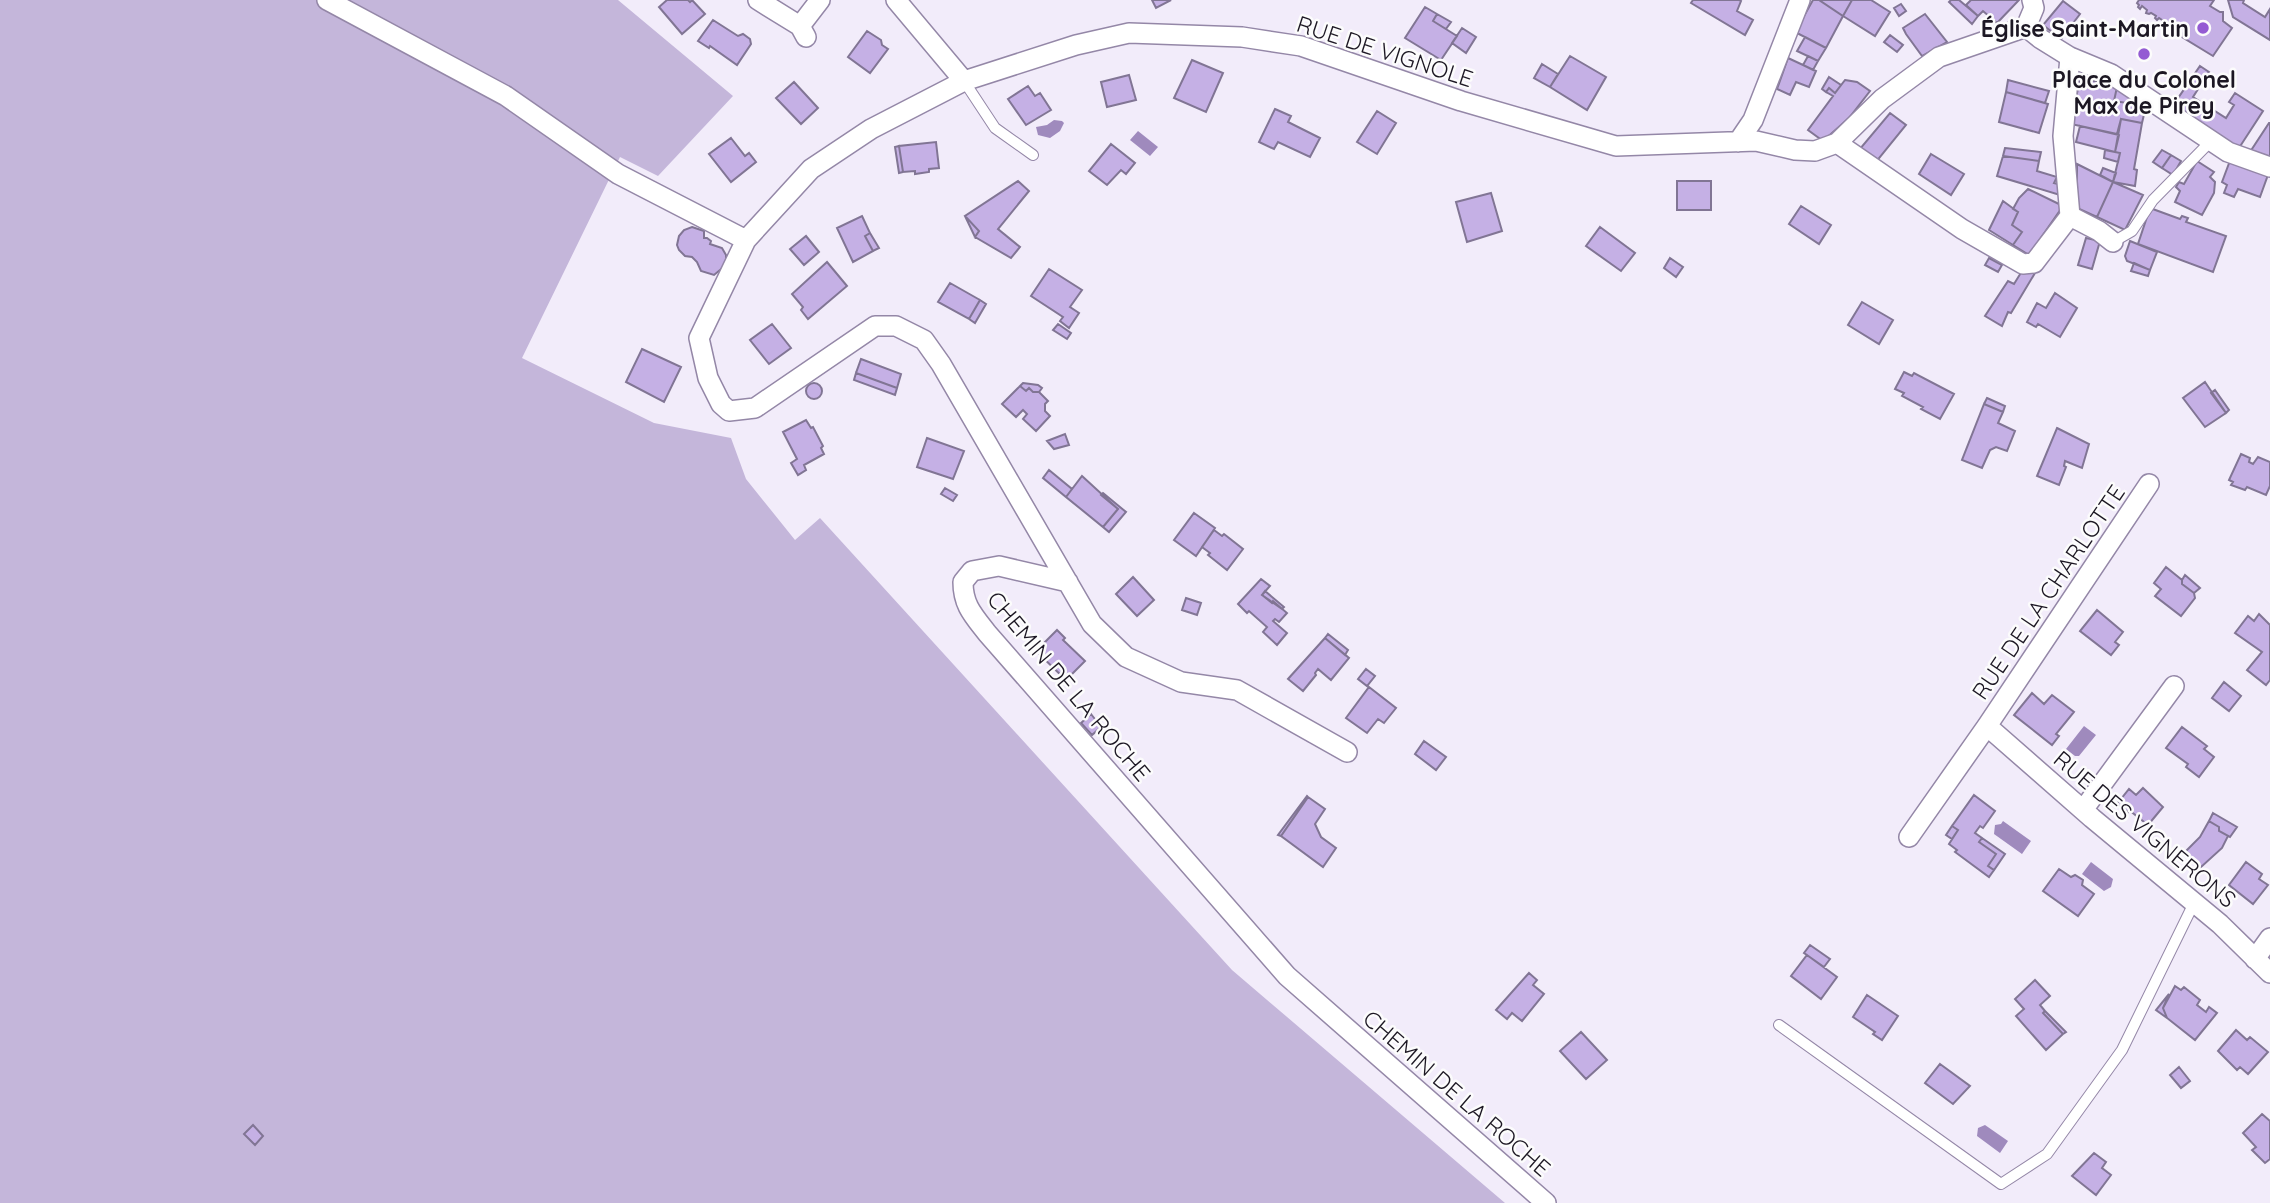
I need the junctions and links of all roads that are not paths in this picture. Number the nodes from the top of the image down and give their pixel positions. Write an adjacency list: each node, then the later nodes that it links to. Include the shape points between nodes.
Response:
1 (327, 0): 16 (street, via 506,96 618,174)
2 (758, 0): 3 (street, via 803,32)
3 (820, 0)
4 (895, 0): 9 (street)
5 (1800, 0): 11 (street, via 1753,120)
6 (2036, 3): 7 (street)
7 (2026, 27): 8 (street); 12 (street, via 1939,57 1882,99)
8 (2070, 57): 10 (street, via 2111,74); 15 (street, via 2063,136)
9 (964, 81): 11 (street, RUE DE VIGNOLE, via 1129,33 1242,37 1301,46 1461,101 1616,146); 13 (lane, via 995,128); 16 (street, RUE DE VIGNOLE, via 871,129 811,169)
10 (2211, 141): 14 (street); 17 (lane, via 2153,200 2132,231)
11 (1738, 142): 12 (street, RUE DE VIGNOLE, via 1795,150)
12 (1836, 143): 15 (street, via 1962,229 2023,264 2034,264)
13 (1033, 155)
14 (2270, 167)
15 (2070, 216): 17 (street)
16 (746, 240): 19 (street, via 699,338 708,378 721,404 729,411 755,408 875,326 896,326 924,340)
17 (2113, 242)
18 (2149, 484): 21 (street, RUE DE LA CHARLOTTE)
19 (1068, 582): 22 (street, via 1093,624 1126,657 1181,682 1237,691); 30 (street, CHEMIN DE LA ROCHE, via 999,566 972,571 963,582 963,598 986,633 1287,976)
20 (2174, 686): 23 (street)
21 (1987, 726): 23 (street, RUE DES VIGNERONS); 24 (street, RUE DE LA CHARLOTTE)
22 (1347, 752)
23 (2082, 810): 25 (street, RUE DES VIGNERONS)
24 (1909, 837)
25 (2194, 903): 27 (street, RUE DES VIGNERONS); 29 (lane, via 2123,1050 2047,1154 2001,1185)
26 (2270, 938): 27 (street)
27 (2255, 958): 28 (street, RUE DES VIGNERONS)
28 (2270, 973)
29 (1779, 1025)
30 (1546, 1203)

